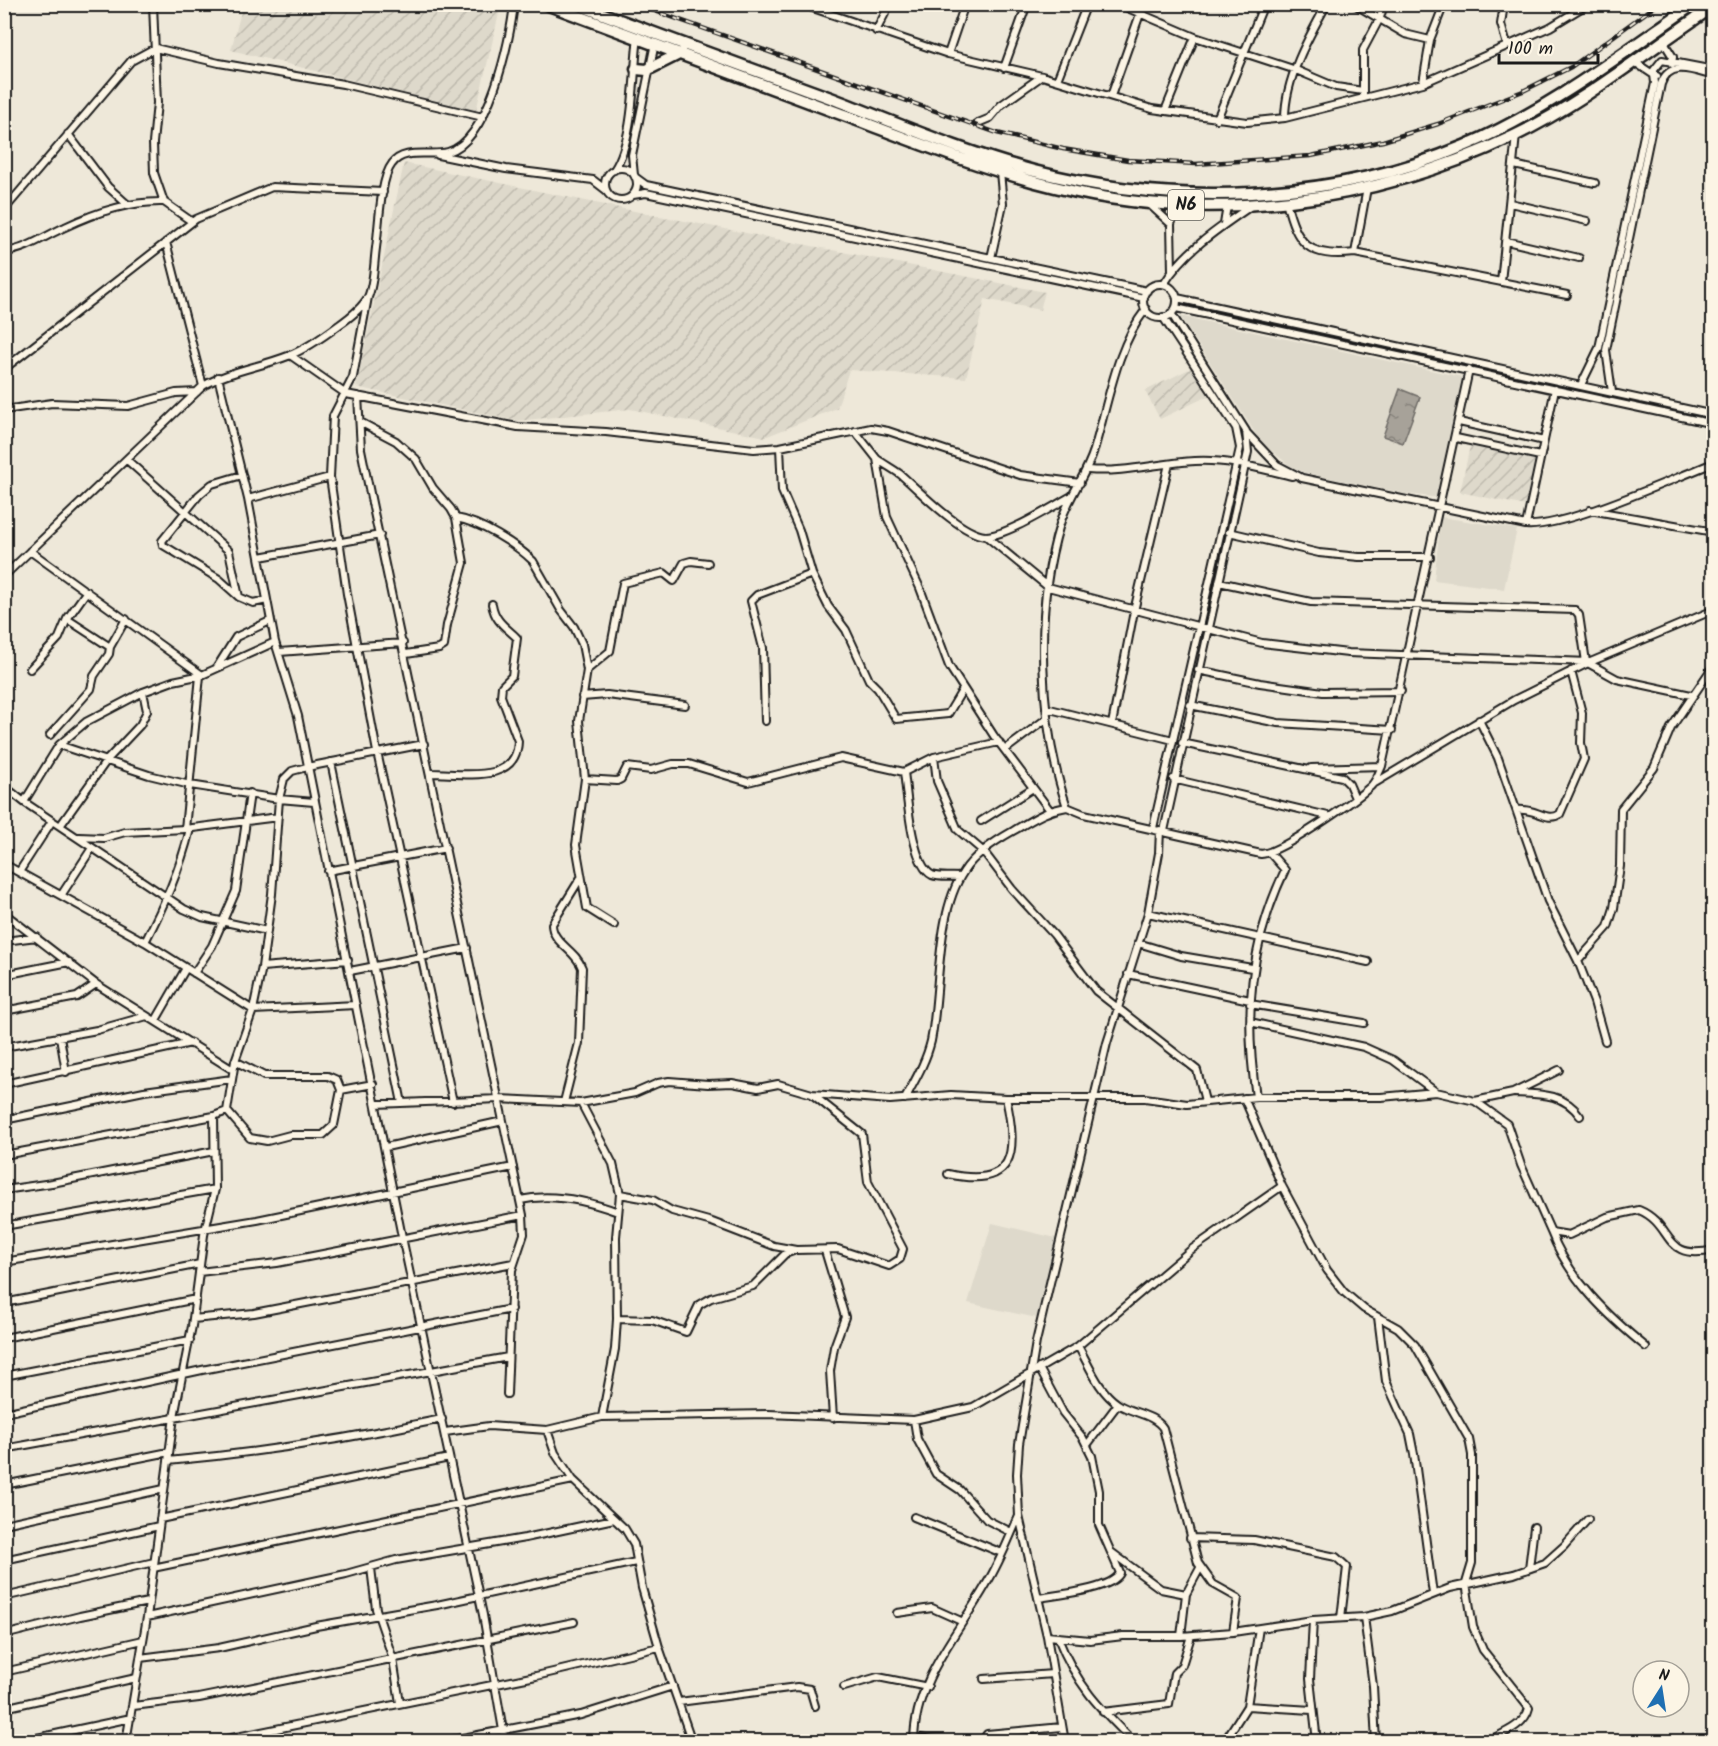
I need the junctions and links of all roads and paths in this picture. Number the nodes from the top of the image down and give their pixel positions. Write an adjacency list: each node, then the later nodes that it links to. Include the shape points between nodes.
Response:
1 (153, 4): 29 (street)
2 (514, 4): 50 (street, via 512,25)
3 (546, 4): 23 (highway, N6)
4 (577, 4): 23 (highway, N6)
5 (801, 4): 22 (street)
6 (890, 4): 22 (street)
7 (965, 4): 31 (street)
8 (1027, 4): 36 (street)
9 (1087, 4): 45 (street)
10 (1118, 4): 20 (street)
11 (1264, 4): 32 (street)
12 (1327, 4): 39 (street)
13 (1354, 4): 21 (street)
14 (1384, 4): 21 (street)
15 (1444, 4): 26 (street)
16 (1504, 4): 28 (street, via 1501,24)
17 (1588, 4): 28 (street, via 1550,27)
18 (1694, 4): 25 (highway, N6, via 1540,107 1464,146 1388,171 1327,184 1222,194 1130,188 1033,171)
19 (1713, 6): 27 (highway, N6)
20 (1140, 14): 24 (street); 48 (street)
21 (1380, 18): 26 (street, via 1405,34); 47 (street, via 1363,50)
22 (876, 32): 31 (street)
23 (639, 33): 25 (highway, N6); 37 (street)
24 (1195, 37): 32 (street); 49 (street)
25 (656, 39): 30 (highway, N6); 35 (street)
26 (1430, 40): 46 (street)
27 (1663, 40): 33 (highway, N6); 34 (street)
28 (1508, 45): 46 (street)
29 (155, 48): 50 (street, via 343,84); 54 (street, via 131,61); 69 (street, via 154,173)
30 (681, 53): 35 (highway); 59 (highway, N6)
31 (948, 54): 36 (street)
32 (1246, 54): 39 (street); 52 (street)
33 (1633, 61): 41 (street); 55 (highway, N6, via 1589,93)
34 (1673, 61): 38 (street); 40 (street); 41 (street, via 1656,64)
35 (651, 68): 37 (highway); 61 (street, via 632,155)
36 (1004, 68): 42 (street)
37 (636, 69): 58 (street, via 623,148)
38 (1671, 69): 43 (street); 44 (street)
39 (1296, 70): 47 (street); 51 (street, via 1287,98)
40 (1713, 70)
41 (1654, 75): 43 (street); 95 (street)
42 (1042, 76): 45 (street); 53 (street, via 1001,105 990,118)
43 (1664, 76): 95 (street)
44 (1713, 76)
45 (1057, 80): 48 (street)
46 (1423, 83): 47 (street)
47 (1363, 95): 51 (street)
48 (1111, 96): 49 (street)
49 (1165, 111): 52 (street)
50 (483, 117): 56 (street, via 460,146 448,152)
51 (1286, 118): 52 (street, via 1247,123)
52 (1217, 119)
53 (978, 123)
54 (68, 134): 72 (street, via 108,187); 76 (street)
55 (1516, 135): 57 (street); 64 (highway, N6, via 1432,170)
56 (428, 153): 62 (street, via 506,169); 66 (street, via 397,158 390,166)
57 (1514, 165): 63 (street); 71 (street)
58 (614, 170): 60 (street); 61 (street, via 625,169)
59 (1000, 172): 70 (highway, N6, via 1057,188); 85 (street, via 1003,204)
60 (608, 175): 62 (street); 65 (street)
61 (635, 176): 67 (street); 85 (street, via 646,185)
62 (593, 180): 65 (street)
63 (1595, 183)
64 (1367, 188): 68 (highway, N6); 84 (street)
65 (606, 190): 67 (street, via 614,199)
66 (383, 192): 77 (street, via 272,187); 91 (street)
67 (633, 195): 93 (street, via 646,193)
68 (1286, 201): 73 (highway, N6); 84 (street, via 1301,243 1331,255)
69 (164, 202): 72 (street); 77 (street)
70 (1148, 202): 74 (highway, N6); 79 (street)
71 (1510, 202): 78 (street); 81 (street)
72 (127, 204): 83 (street)
73 (1254, 204): 75 (highway, N6); 80 (street)
74 (1178, 205): 75 (highway, N6); 79 (street)
75 (1227, 206): 80 (street)
76 (4, 210)
77 (190, 221): 82 (street)
78 (1587, 221)
79 (1171, 224): 87 (street)
80 (1224, 224): 87 (street)
81 (1506, 241): 86 (street); 88 (street)
82 (166, 242): 100 (street); 104 (street)
83 (4, 252)
84 (1355, 253): 88 (street)
85 (991, 258): 90 (street)
86 (1579, 258)
87 (1172, 271): 89 (street)
88 (1501, 282): 92 (street)
89 (1164, 284): 90 (street); 94 (street)
90 (1147, 291): 93 (street)
91 (368, 296): 99 (street, via 344,321); 108 (street, via 356,368)
92 (1567, 296)
93 (1144, 298): 96 (street)
94 (1177, 298): 97 (street); 103 (street)
95 (1612, 302): 103 (street, via 1599,348); 107 (street, via 1606,350)
96 (1146, 309): 98 (street, via 1153,316); 127 (street, via 1123,353)
97 (1173, 311): 98 (street); 101 (street); 116 (street)
98 (1163, 317): 125 (street, via 1236,428 1240,448)
99 (290, 355): 102 (street); 108 (street)
100 (4, 369)
101 (1469, 370): 105 (street); 113 (street)
102 (218, 377): 104 (street); 128 (street)
103 (1581, 385): 107 (street)
104 (203, 386): 106 (street)
105 (1555, 389): 114 (street); 118 (street)
106 (196, 392): 110 (street, via 176,393 128,406 52,403); 122 (street)
107 (1612, 392): 111 (street)
108 (346, 394): 109 (street); 129 (street, via 333,416)
109 (358, 396): 112 (street); 119 (street, via 518,427 606,432 725,447)
110 (4, 410)
111 (1713, 415)
112 (360, 422): 141 (street, via 396,441 416,459); 145 (street)
113 (1459, 422): 117 (street); 118 (street)
114 (1713, 424)
115 (855, 431): 119 (street); 121 (street); 131 (street, via 888,431 1020,475)
116 (1246, 431): 126 (street); 130 (street, via 1277,465)
117 (1456, 438): 120 (street); 136 (street)
118 (1544, 441): 120 (street)
119 (780, 447): 156 (street, via 782,491)
120 (1540, 456): 142 (street)
121 (877, 459): 146 (street, via 924,499); 195 (street, via 887,517 920,588 948,666)
122 (127, 460): 138 (street); 150 (street)
123 (1713, 463): 137 (street)
124 (1169, 464): 125 (street); 127 (street, via 1116,471); 169 (street)
125 (1237, 464): 126 (street); 132 (street)
126 (1245, 466): 130 (street); 133 (street)
127 (1088, 470): 131 (street)
128 (242, 475): 135 (street); 138 (street, via 212,484)
129 (330, 477): 135 (street); 147 (street)
130 (1302, 477): 136 (street)
131 (1080, 483): 134 (street)
132 (1230, 491): 133 (street); 139 (street)
133 (1239, 493): 140 (street)
134 (1072, 496): 146 (street, via 1012,528); 159 (street, via 1060,524)
135 (248, 499): 151 (street)
136 (1441, 507): 142 (street); 152 (street)
137 (1589, 510): 142 (street, via 1538,526); 144 (street)
138 (186, 511): 163 (street, via 229,551); 163 (street, via 163,538 163,545 219,579)
139 (1226, 511): 140 (street); 148 (street)
140 (1234, 513): 143 (street)
141 (456, 518): 183 (street, via 464,563 444,646); 190 (street, via 482,526 533,561 574,627)
142 (1526, 525)
143 (1229, 532): 149 (street); 152 (street, via 1318,553)
144 (1713, 532)
145 (380, 535): 147 (street); 179 (street)
146 (986, 536): 159 (street)
147 (339, 543): 151 (street); 181 (street)
148 (1218, 543): 149 (street); 153 (street)
149 (1227, 545): 154 (street)
150 (30, 551): 157 (street); 160 (street)
151 (260, 557): 164 (street)
152 (1430, 557): 166 (street)
153 (1214, 561): 154 (street); 161 (street)
154 (1223, 562): 158 (street)
155 (708, 563): 190 (street, via 684,563 674,580 664,573 623,583 610,651)
156 (812, 574): 195 (street, via 846,630 869,680 896,719 948,714); 206 (street, via 751,601 763,648)
157 (4, 576)
158 (1219, 582): 162 (street); 166 (street, via 1311,602)
159 (1048, 587): 169 (street); 202 (street, via 1042,658)
160 (87, 591): 171 (street); 172 (street)
161 (1207, 593): 162 (street); 167 (street)
162 (1216, 595): 170 (street)
163 (239, 597): 164 (street, via 253,603)
164 (267, 600): 173 (street)
165 (492, 604): 227 (street, via 502,627 517,638 513,670 502,686 501,696 518,749 507,768 491,774)
166 (1419, 606): 184 (street); 185 (street, via 1575,610)
167 (1203, 609): 170 (street); 174 (street)
168 (1713, 610): 185 (street)
169 (1134, 611): 174 (street); 208 (street)
170 (1212, 611): 175 (street)
171 (67, 619): 180 (street); 188 (street, via 59,638)
172 (126, 619): 180 (street); 192 (street)
173 (270, 621): 177 (street); 187 (street, via 236,638)
174 (1199, 628): 175 (street); 176 (street)
175 (1208, 630): 178 (street); 184 (street, via 1305,650)
176 (1196, 641): 178 (street); 193 (street)
177 (275, 642): 182 (street); 187 (street)
178 (1204, 642): 189 (street)
179 (403, 643): 181 (street); 183 (street)
180 (110, 647): 210 (street, via 91,689)
181 (357, 647): 182 (street); 217 (street)
182 (279, 652): 224 (street, via 298,716)
183 (406, 654): 214 (street)
184 (1408, 654): 185 (street); 196 (street)
185 (1588, 663): 191 (street); 198 (street, via 1617,679)
186 (1713, 665): 198 (street)
187 (217, 667): 192 (street)
188 (30, 669)
189 (1198, 669): 194 (street); 196 (street, via 1323,693)
190 (587, 670): 199 (street)
191 (1571, 671): 205 (street); 243 (street, via 1583,722 1584,759 1580,774 1560,814 1554,818 1529,808)
192 (201, 676): 197 (street); 230 (street)
193 (1185, 687): 194 (street); 204 (street)
194 (1193, 688): 201 (street)
195 (963, 689): 212 (street)
196 (1401, 691): 209 (street)
197 (143, 692): 215 (street, via 86,722); 221 (street, via 147,711 140,725)
198 (1691, 695): 280 (street, via 1654,768 1621,809 1620,866 1614,908 1608,927)
199 (582, 697): 200 (street, via 607,695); 228 (street, via 579,720)
200 (685, 705)
201 (1190, 705): 207 (street); 209 (street, via 1278,723)
202 (1046, 708): 203 (street); 208 (street)
203 (1046, 719): 216 (street); 241 (street)
204 (1178, 720): 207 (street); 211 (street)
205 (1479, 720): 231 (street); 243 (street)
206 (765, 721)
207 (1186, 722): 213 (street)
208 (1112, 724): 211 (street)
209 (1392, 730): 223 (street)
210 (50, 735)
211 (1173, 740): 219 (street)
212 (999, 742): 216 (street); 218 (street)
213 (1182, 742): 220 (street); 225 (street)
214 (424, 744): 217 (street); 227 (street)
215 (59, 745): 221 (street); 239 (street)
216 (1006, 749): 233 (street)
217 (377, 752): 222 (street); 258 (street)
218 (934, 756): 226 (street); 256 (street, via 937,781 956,826)
219 (1169, 757): 220 (street); 235 (street)
220 (1178, 758): 229 (street)
221 (107, 760): 230 (street); 249 (street)
222 (332, 762): 224 (street); 260 (street)
223 (1382, 766): 225 (street); 231 (street)
224 (307, 767): 238 (street, via 292,771 284,779); 240 (street)
225 (1310, 768): 237 (street, via 1342,777)
226 (904, 772): 228 (street, via 841,758 748,782 689,764 651,770 627,767 617,781); 263 (street, via 910,821 926,870 932,875)
227 (432, 773): 255 (street)
228 (585, 779): 264 (street, via 576,845)
229 (1173, 779): 236 (street); 244 (street)
230 (190, 785): 234 (street); 251 (street)
231 (1373, 785): 237 (street)
232 (4, 786): 239 (street)
233 (1034, 788): 242 (street); 248 (street)
234 (250, 793): 238 (street); 247 (street)
235 (1161, 793): 236 (street); 250 (street)
236 (1171, 795): 252 (street)
237 (1355, 798): 244 (street)
238 (279, 799): 240 (street); 245 (street)
239 (24, 802): 246 (street)
240 (314, 802): 261 (street)
241 (1067, 807): 242 (street); 250 (street)
242 (1049, 809): 256 (street)
243 (1517, 810): 280 (street, via 1548,902)
244 (1328, 816): 257 (street)
245 (278, 817): 247 (street); 271 (street)
246 (52, 821): 249 (street); 262 (street)
247 (247, 821): 251 (street); 269 (street, via 236,891)
248 (981, 822)
249 (60, 826): 253 (street)
250 (1153, 828): 252 (street)
251 (188, 829): 253 (street, via 133,831 104,838); 266 (street, via 182,862)
252 (1162, 830): 257 (street); 268 (street)
253 (75, 837): 254 (street)
254 (92, 848): 265 (street); 266 (street)
255 (446, 848): 258 (street); 277 (street)
256 (984, 852): 263 (street); 294 (street, via 1054,934 1096,991)
257 (1270, 853): 273 (street, via 1285,870)
258 (399, 857): 260 (street); 278 (street)
259 (4, 864): 262 (street)
260 (354, 866): 261 (street); 285 (street)
261 (328, 871): 279 (street)
262 (19, 872): 265 (street)
263 (960, 877): 320 (street, via 943,934 931,1040)
264 (580, 878): 270 (street, via 587,908); 325 (street, via 552,924 557,939 578,957 582,968 579,1043)
265 (62, 894): 275 (street)
266 (168, 899): 269 (street, via 202,917); 275 (street)
267 (4, 913): 272 (street)
268 (1148, 913): 273 (street); 276 (street)
269 (224, 921): 271 (street); 288 (street)
270 (614, 925)
271 (267, 930): 283 (street)
272 (37, 937): 274 (street); 281 (street)
273 (1259, 940): 282 (street); 286 (street)
274 (4, 941)
275 (145, 942): 284 (street)
276 (1138, 943): 286 (street, via 1181,956); 290 (street)
277 (467, 948): 278 (street); 319 (street)
278 (422, 958): 285 (street); 324 (street)
279 (348, 960): 283 (street); 287 (street)
280 (1578, 961): 302 (street)
281 (69, 962): 289 (street); 291 (street)
282 (1368, 962)
283 (262, 967): 295 (street)
284 (186, 968): 288 (street); 298 (street)
285 (375, 968): 287 (street); 326 (street)
286 (1252, 968): 292 (street)
287 (350, 971): 293 (street)
288 (194, 973): 295 (street)
289 (4, 975)
290 (1128, 975): 292 (street); 294 (street)
291 (96, 984): 296 (street, via 77,997); 297 (street)
292 (1250, 1002): 299 (street); 300 (street)
293 (356, 1005): 295 (street); 311 (street)
294 (1118, 1008): 321 (street); 322 (street, via 1197,1071)
295 (253, 1010): 305 (street)
296 (4, 1011)
297 (147, 1016): 298 (street); 301 (street)
298 (156, 1020): 303 (street)
299 (1250, 1022): 313 (street, via 1364,1047 1393,1060); 316 (street)
300 (1364, 1023)
301 (60, 1037): 304 (street); 308 (street)
302 (1605, 1041)
303 (191, 1043): 306 (street); 308 (street)
304 (4, 1047)
305 (235, 1061): 306 (street); 312 (street, via 264,1076 328,1076 337,1080)
306 (233, 1070): 309 (street)
307 (1559, 1070): 315 (street)
308 (66, 1072): 310 (street)
309 (231, 1079): 329 (street); 332 (street, via 144,1091)
310 (4, 1084)
311 (373, 1084): 312 (street); 328 (street)
312 (341, 1090): 329 (street, via 334,1125 323,1135 290,1135 267,1141 250,1138)
313 (1436, 1092): 316 (street, via 1381,1097); 323 (street)
314 (812, 1094): 320 (street); 327 (street, via 778,1084 758,1088 669,1081 635,1093); 352 (street, via 862,1134 868,1182 903,1249 900,1259 889,1266 838,1249)
315 (1513, 1094): 323 (street); 331 (street, via 1556,1097 1569,1102)
316 (1256, 1096): 318 (street)
317 (1006, 1098): 320 (street, via 951,1095); 321 (street); 338 (street, via 1014,1134 1007,1161 998,1172 984,1178)
318 (1244, 1098): 322 (street); 339 (street)
319 (499, 1099): 324 (street); 325 (street); 333 (street)
320 (905, 1099)
321 (1095, 1099): 322 (street, via 1145,1098 1178,1104); 373 (street)
322 (1205, 1101)
323 (1474, 1101): 349 (street, via 1507,1124)
324 (453, 1102): 326 (street)
325 (564, 1102): 327 (street)
326 (402, 1103): 328 (street)
327 (580, 1103): 343 (street, via 613,1164)
328 (376, 1104): 334 (street)
329 (227, 1111): 330 (street)
330 (214, 1116): 335 (street); 336 (street)
331 (1580, 1116)
332 (4, 1120)
333 (503, 1121): 334 (street); 337 (street)
334 (386, 1147): 342 (street)
335 (214, 1151): 340 (street); 341 (street)
336 (4, 1155)
337 (513, 1167): 342 (street); 344 (street)
338 (948, 1174)
339 (1282, 1186): 362 (street, via 1327,1270 1344,1292); 368 (street, via 1192,1249)
340 (215, 1189): 347 (street); 348 (street)
341 (4, 1190)
342 (395, 1191): 348 (street); 350 (street)
343 (620, 1194): 345 (street); 351 (street, via 644,1197 752,1239)
344 (520, 1200): 345 (street, via 549,1197); 346 (street)
345 (618, 1212): 363 (street)
346 (523, 1215): 350 (street); 355 (street, via 524,1234)
347 (4, 1226)
348 (207, 1227): 354 (street); 356 (street)
349 (1551, 1232): 353 (street, via 1569,1235 1606,1217 1639,1210 1658,1221 1681,1251); 369 (street, via 1568,1267 1581,1283 1618,1324)
350 (402, 1237): 357 (street, via 278,1263); 358 (street)
351 (796, 1250): 352 (street); 363 (street, via 785,1254 753,1286 699,1305 686,1332 652,1320)
352 (825, 1251): 381 (street, via 845,1317 830,1371)
353 (1711, 1251)
354 (4, 1262)
355 (513, 1263): 358 (street); 361 (street)
356 (200, 1264): 357 (street); 360 (street)
357 (200, 1272): 359 (street)
358 (412, 1281): 364 (street, via 254,1313); 365 (street)
359 (196, 1299): 364 (street); 366 (street)
360 (4, 1302)
361 (511, 1309): 365 (street); 370 (street)
362 (1378, 1317): 414 (street, via 1398,1328 1415,1345 1469,1439 1472,1563); 416 (street, via 1386,1381 1410,1434)
363 (617, 1318): 380 (street)
364 (193, 1319): 367 (street)
365 (422, 1326): 372 (street); 374 (street)
366 (4, 1338)
367 (190, 1340): 374 (street); 375 (street)
368 (1078, 1346): 371 (street); 377 (street, via 1106,1394)
369 (1646, 1347)
370 (508, 1357): 372 (street); 376 (street)
371 (1039, 1368): 373 (street); 386 (street, via 1063,1413)
372 (431, 1371): 379 (street); 382 (street)
373 (1031, 1374): 383 (street, via 973,1407); 395 (street, via 1017,1474)
374 (183, 1375): 378 (street); 379 (street)
375 (4, 1376)
376 (507, 1394)
377 (1118, 1404): 386 (street); 404 (street, via 1155,1420 1163,1428 1183,1495)
378 (4, 1413)
379 (174, 1417): 387 (street); 388 (street)
380 (602, 1417): 381 (street, via 768,1414); 384 (street)
381 (833, 1418): 383 (street)
382 (442, 1419): 385 (street); 390 (street)
383 (914, 1420): 403 (street, via 917,1439 936,1474 960,1490 987,1520)
384 (547, 1430): 385 (street, via 489,1426); 391 (street, via 555,1453)
385 (445, 1432): 389 (street)
386 (1087, 1446): 406 (street, via 1099,1491 1099,1525)
387 (4, 1449)
388 (169, 1452): 390 (street); 392 (street)
389 (449, 1458): 394 (street); 397 (street)
390 (168, 1461): 393 (street)
391 (573, 1480): 394 (street); 398 (street)
392 (4, 1485)
393 (164, 1489): 397 (street); 400 (street)
394 (459, 1504): 405 (street); 410 (street)
395 (1019, 1516): 403 (street); 419 (street)
396 (914, 1517): 407 (street)
397 (160, 1519): 401 (street)
398 (614, 1519): 405 (street); 409 (street, via 634,1544)
399 (1588, 1519): 413 (street, via 1551,1559)
400 (4, 1524)
401 (159, 1527): 408 (street); 410 (street)
402 (1534, 1527): 413 (street)
403 (1011, 1532): 407 (street)
404 (1190, 1538): 412 (street); 425 (street, via 1254,1540 1336,1557 1347,1567)
405 (467, 1548): 411 (street); 417 (street)
406 (1111, 1552): 415 (street, via 1161,1589); 419 (street, via 1118,1578 1080,1592)
407 (1002, 1553): 427 (street, via 988,1583)
408 (4, 1560)
409 (636, 1562): 417 (street); 438 (street)
410 (153, 1565): 418 (street); 420 (street)
411 (371, 1568): 422 (street); 423 (street)
412 (1200, 1568): 415 (street); 430 (street, via 1213,1584 1238,1598)
413 (1529, 1568): 414 (street)
414 (1466, 1584): 416 (street); 475 (street, via 1473,1627 1483,1650 1529,1708 1513,1728)
415 (1186, 1594): 434 (street)
416 (1433, 1594): 424 (street, via 1392,1611)
417 (478, 1595): 422 (street); 436 (street)
418 (4, 1597)
419 (1038, 1598): 433 (street)
420 (148, 1602): 423 (street); 431 (street)
421 (897, 1613): 427 (street, via 932,1608)
422 (378, 1615): 439 (street, via 219,1648); 440 (street)
423 (147, 1617): 437 (street)
424 (1364, 1617): 425 (street); 474 (street)
425 (1341, 1618): 426 (street)
426 (1313, 1620): 429 (street); 455 (street)
427 (961, 1621): 447 (street)
428 (574, 1622): 436 (street)
429 (1259, 1628): 430 (street); 452 (street)
430 (1233, 1632): 432 (street)
431 (4, 1635)
432 (1191, 1635): 434 (street); 456 (street, via 1182,1665 1174,1673 1169,1704)
433 (1047, 1636): 435 (street); 442 (street)
434 (1181, 1636): 435 (street)
435 (1058, 1638): 456 (street, via 1069,1666)
436 (487, 1639): 440 (street); 445 (street)
437 (143, 1640): 439 (street); 441 (street)
438 (660, 1647): 445 (street); 446 (street)
439 (140, 1658): 443 (street)
440 (393, 1659): 450 (street); 453 (street, via 199,1698)
441 (4, 1672)
442 (1053, 1674): 444 (street); 458 (street)
443 (136, 1678): 453 (street); 454 (street)
444 (984, 1679)
445 (496, 1683): 450 (street); 459 (street)
446 (673, 1686): 449 (street); 459 (street, via 581,1715)
447 (928, 1686): 448 (street, via 878,1677); 461 (street)
448 (844, 1687)
449 (679, 1702): 451 (street, via 797,1687 810,1689); 460 (street)
450 (400, 1703): 465 (street)
451 (815, 1706)
452 (1247, 1706): 455 (street); 472 (street)
453 (133, 1707): 457 (street)
454 (4, 1708)
455 (1312, 1710): 473 (street)
456 (1103, 1712): 462 (street)
457 (131, 1718): 463 (street); 464 (street)
458 (1062, 1728): 470 (street, via 987,1734); 471 (street)
459 (503, 1730): 466 (street); 467 (street)
460 (691, 1739): 468 (street)
461 (914, 1739): 469 (street)
462 (1131, 1741)
463 (18, 1742)
464 (126, 1742)
465 (212, 1742)
466 (442, 1742)
467 (505, 1742)
468 (671, 1742)
469 (944, 1742)
470 (982, 1742)
471 (1065, 1742)
472 (1224, 1742)
473 (1317, 1742)
474 (1376, 1742)
475 (1486, 1742)

